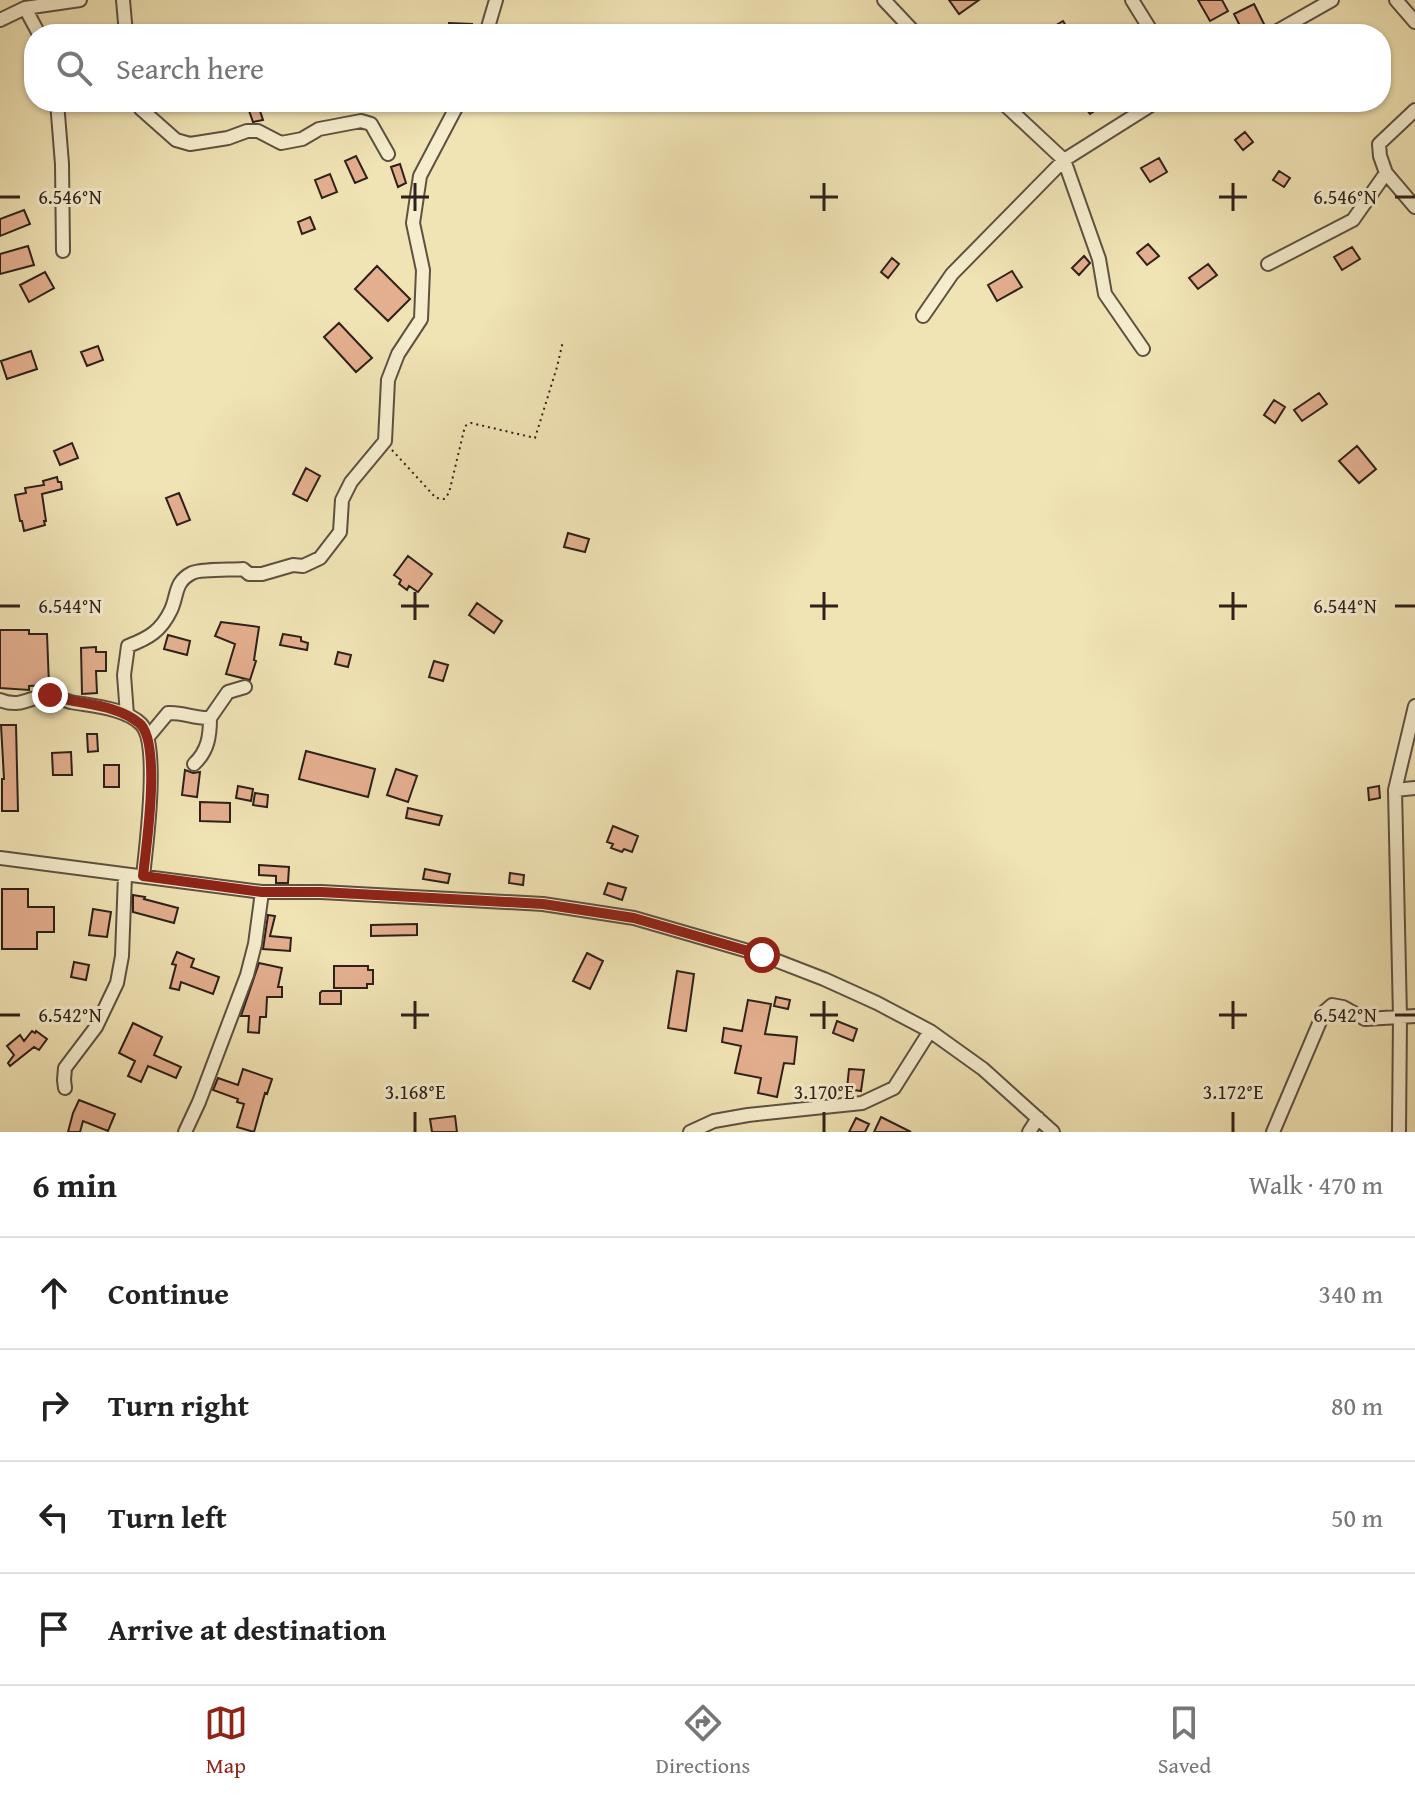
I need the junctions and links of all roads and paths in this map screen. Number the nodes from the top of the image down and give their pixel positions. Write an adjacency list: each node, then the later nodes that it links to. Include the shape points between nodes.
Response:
1 (80, 0): 8 (street)
2 (123, 0): 12 (street)
3 (496, 0): 13 (street)
4 (884, 0): 14 (street)
5 (1132, 0): 15 (street)
6 (1332, 0): 16 (street)
7 (1396, 0): 10 (street)
8 (25, 8): 9 (street); 11 (street)
9 (0, 20)
10 (1415, 22)
11 (34, 24)
12 (125, 24)
13 (489, 24)
14 (907, 24)
15 (1147, 24)
16 (1290, 24)
17 (1415, 110): 25 (street, via 1379,144)
18 (58, 112): 27 (street)
19 (144, 112): 23 (street, via 176,140 190,144 247,131 281,143 361,121 371,124)
20 (454, 112): 32 (street, via 420,176 413,223 423,270 421,319 388,380)
21 (1013, 112): 24 (street)
22 (1140, 112): 24 (street)
23 (388, 154)
24 (1064, 160): 29 (street, via 952,274); 31 (street, via 1099,259 1105,294)
25 (1386, 173): 26 (street); 28 (street, via 1353,220)
26 (1415, 207)
27 (63, 251)
28 (1268, 264)
29 (923, 316)
30 (563, 341): 32 (path, via 535,438 465,426 444,499 436,498)
31 (1143, 349)
32 (385, 441): 36 (street, via 351,482 342,500 340,532 320,558 262,574 243,569 193,571 178,585 161,626 149,638 128,646)
33 (245, 687): 37 (street, via 228,692)
34 (0, 700): 36 (street, via 20,704 50,695)
35 (1415, 706): 41 (street)
36 (127, 715): 38 (street)
37 (210, 718): 38 (street, via 168,713); 39 (street, via 208,744)
38 (148, 737): 44 (street, via 151,799)
39 (194, 764)
40 (1415, 788): 41 (street)
41 (1395, 790): 47 (street)
42 (0, 858): 43 (street)
43 (125, 875): 44 (street); 49 (street, via 117,983 96,1027 65,1068)
44 (143, 876): 45 (street)
45 (262, 892): 48 (street, via 543,904 634,918 787,964); 51 (street, via 247,975)
46 (1415, 1016): 47 (street)
47 (1400, 1017): 55 (street, via 1365,1019 1332,1005 1324,1012); 56 (street)
48 (930, 1031): 50 (street); 52 (street, via 894,1088 862,1103 748,1115)
49 (65, 1088)
50 (1038, 1118): 53 (street); 54 (street)
51 (185, 1132)
52 (690, 1132)
53 (1029, 1132)
54 (1053, 1132)
55 (1273, 1132)
56 (1399, 1132)

